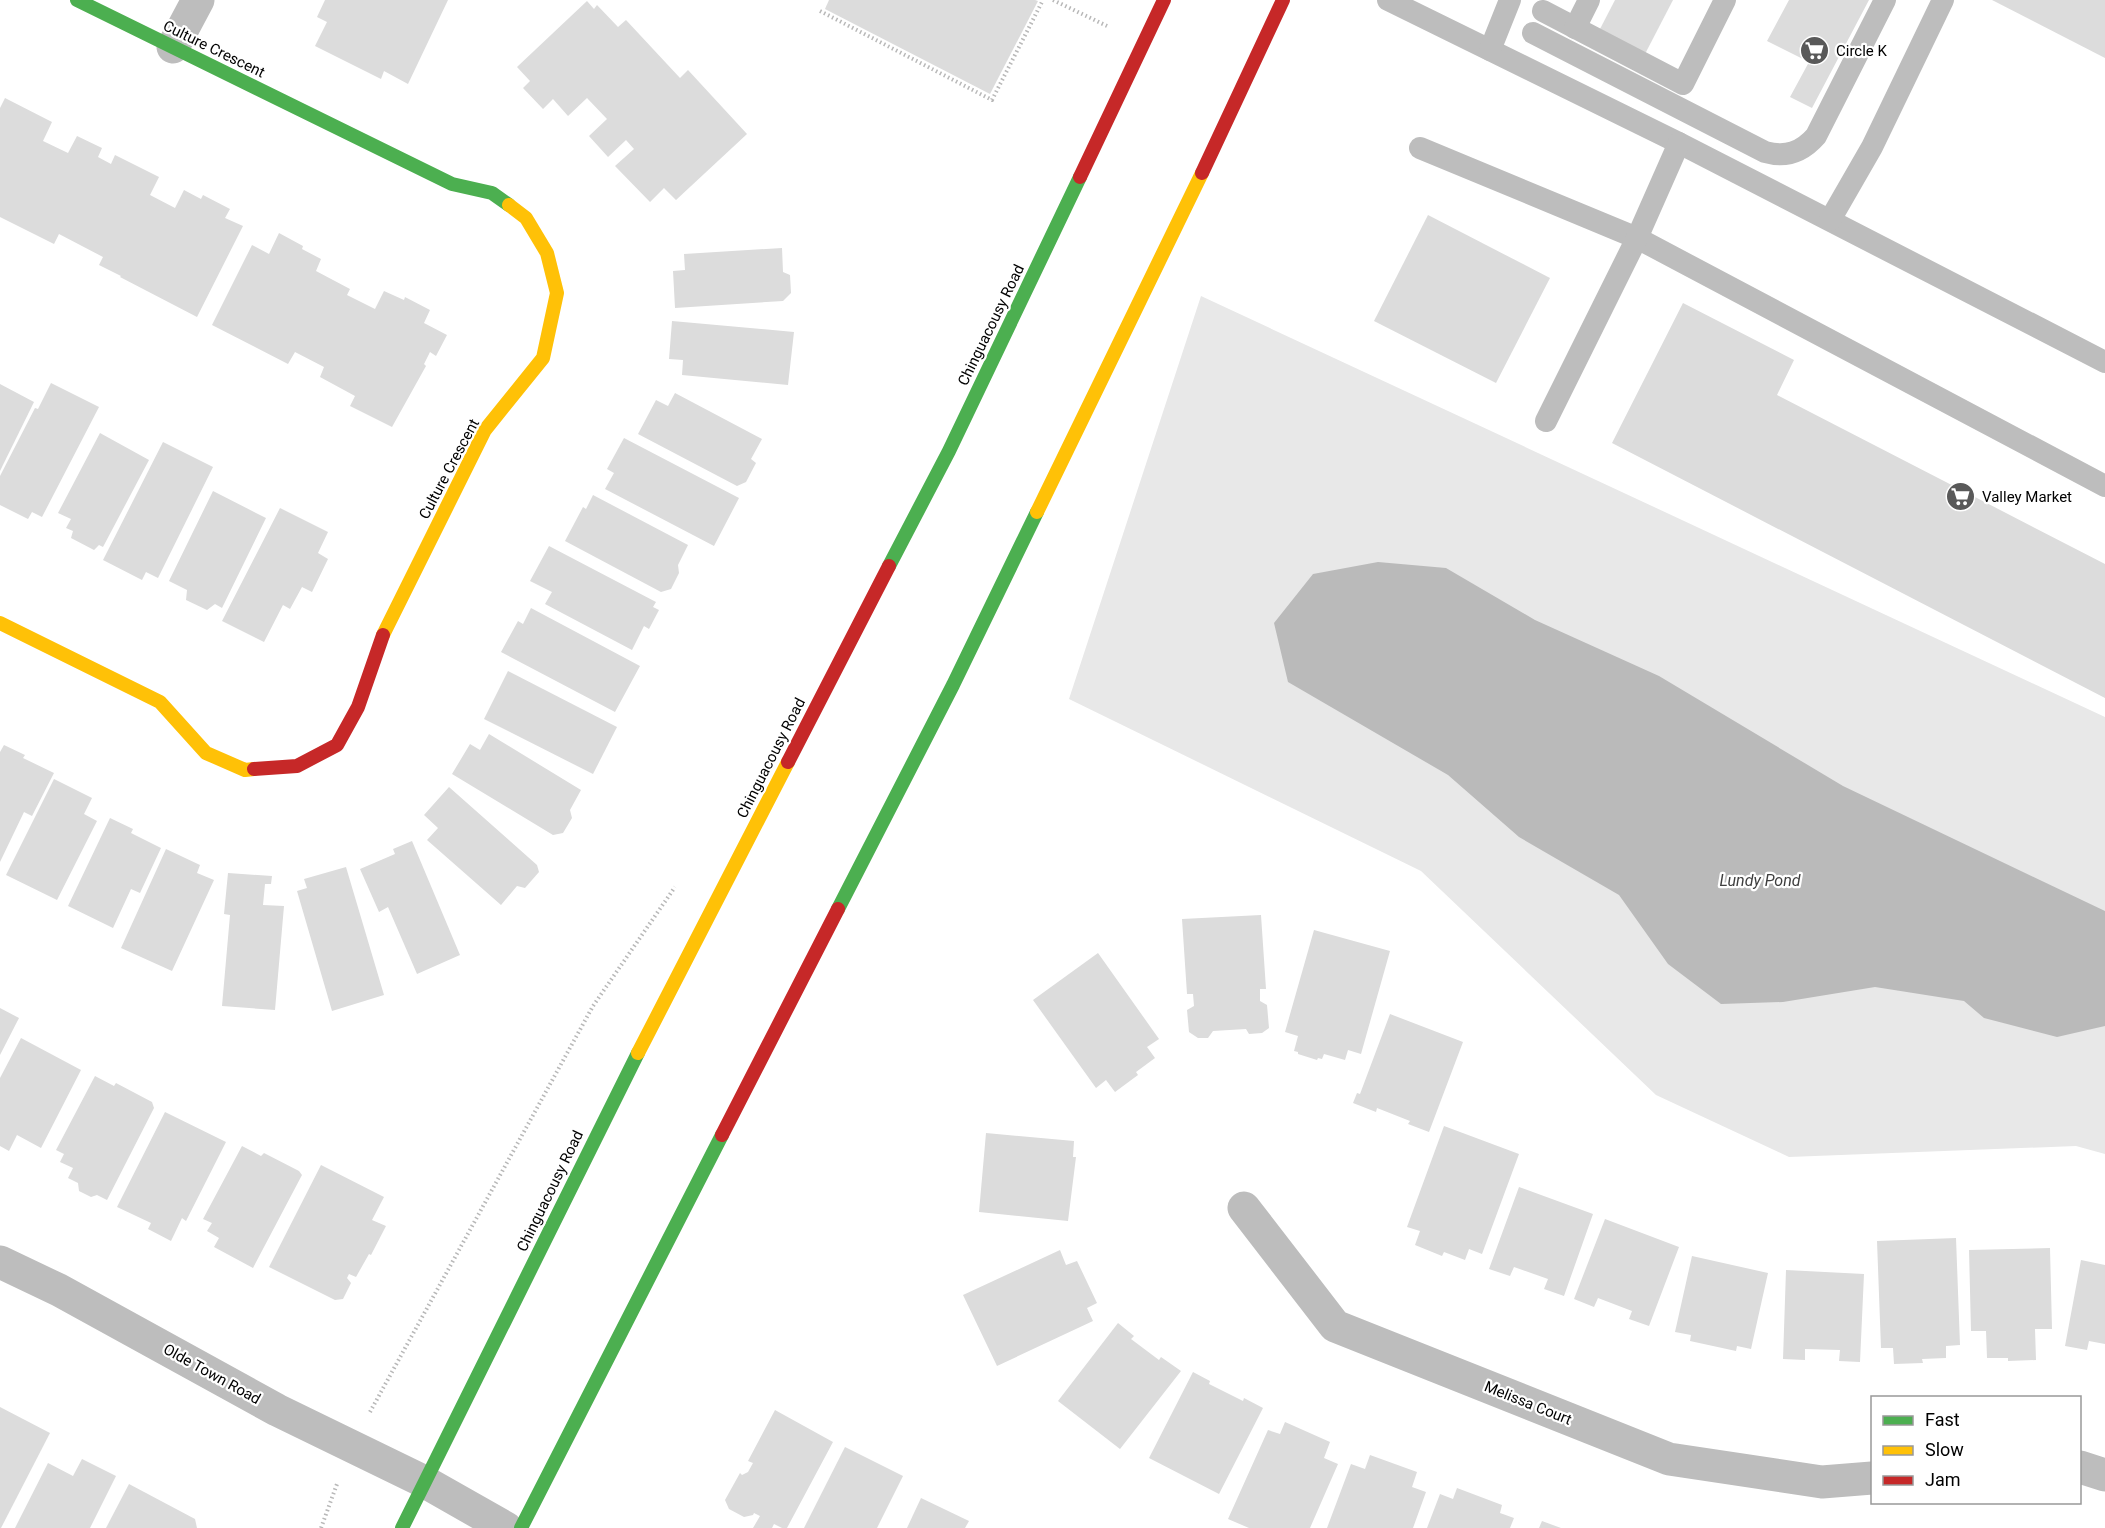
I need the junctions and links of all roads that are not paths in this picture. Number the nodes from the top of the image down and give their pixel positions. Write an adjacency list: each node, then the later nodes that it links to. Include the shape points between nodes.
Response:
1 (77, 0): 14 (main road, Culture Crescent)
2 (198, 0): 14 (street)
3 (1164, 0): 30 (main road, Chinguacousy Road, via 949,451 639,1050)
4 (1283, 0): 33 (main road, via 953,685)
5 (1388, 0): 15 (lane)
6 (1510, 0): 15 (lane)
7 (1588, 0): 12 (lane)
8 (1725, 0): 12 (lane, via 1683,84)
9 (1886, 0): 13 (lane, via 1816,136 1802,149 1784,155 1765,152)
10 (1943, 0): 19 (lane, via 1872,147)
11 (1545, 6): 12 (lane); 13 (lane)
12 (1575, 28)
13 (1533, 33): 16 (lane)
14 (173, 47): 24 (main road, Culture Crescent, via 452,184 492,193 526,218 547,254 556,293 543,358 485,430 378,645 358,707 338,745 297,766 245,770 206,753 160,702)
15 (1490, 50): 16 (lane)
16 (1519, 63): 17 (lane)
17 (1679, 143): 19 (lane); 20 (lane)
18 (1420, 148): 20 (lane)
19 (1830, 220): 21 (lane)
20 (1637, 238): 22 (lane); 23 (lane)
21 (2105, 362)
22 (1546, 421)
23 (2105, 486)
24 (0, 622)
25 (1244, 1208): 29 (street, Melissa Court, via 1335,1326 1669,1459 1822,1482)
26 (0, 1262): 30 (street, Olde Town Road, via 59,1290 277,1410)
27 (2081, 1468): 28 (street)
28 (2105, 1475)
29 (1871, 1478)
30 (425, 1482): 31 (main road, Chinguacousy Road); 32 (street, Olde Town Road)
31 (402, 1528)
32 (506, 1528)
33 (521, 1528)

